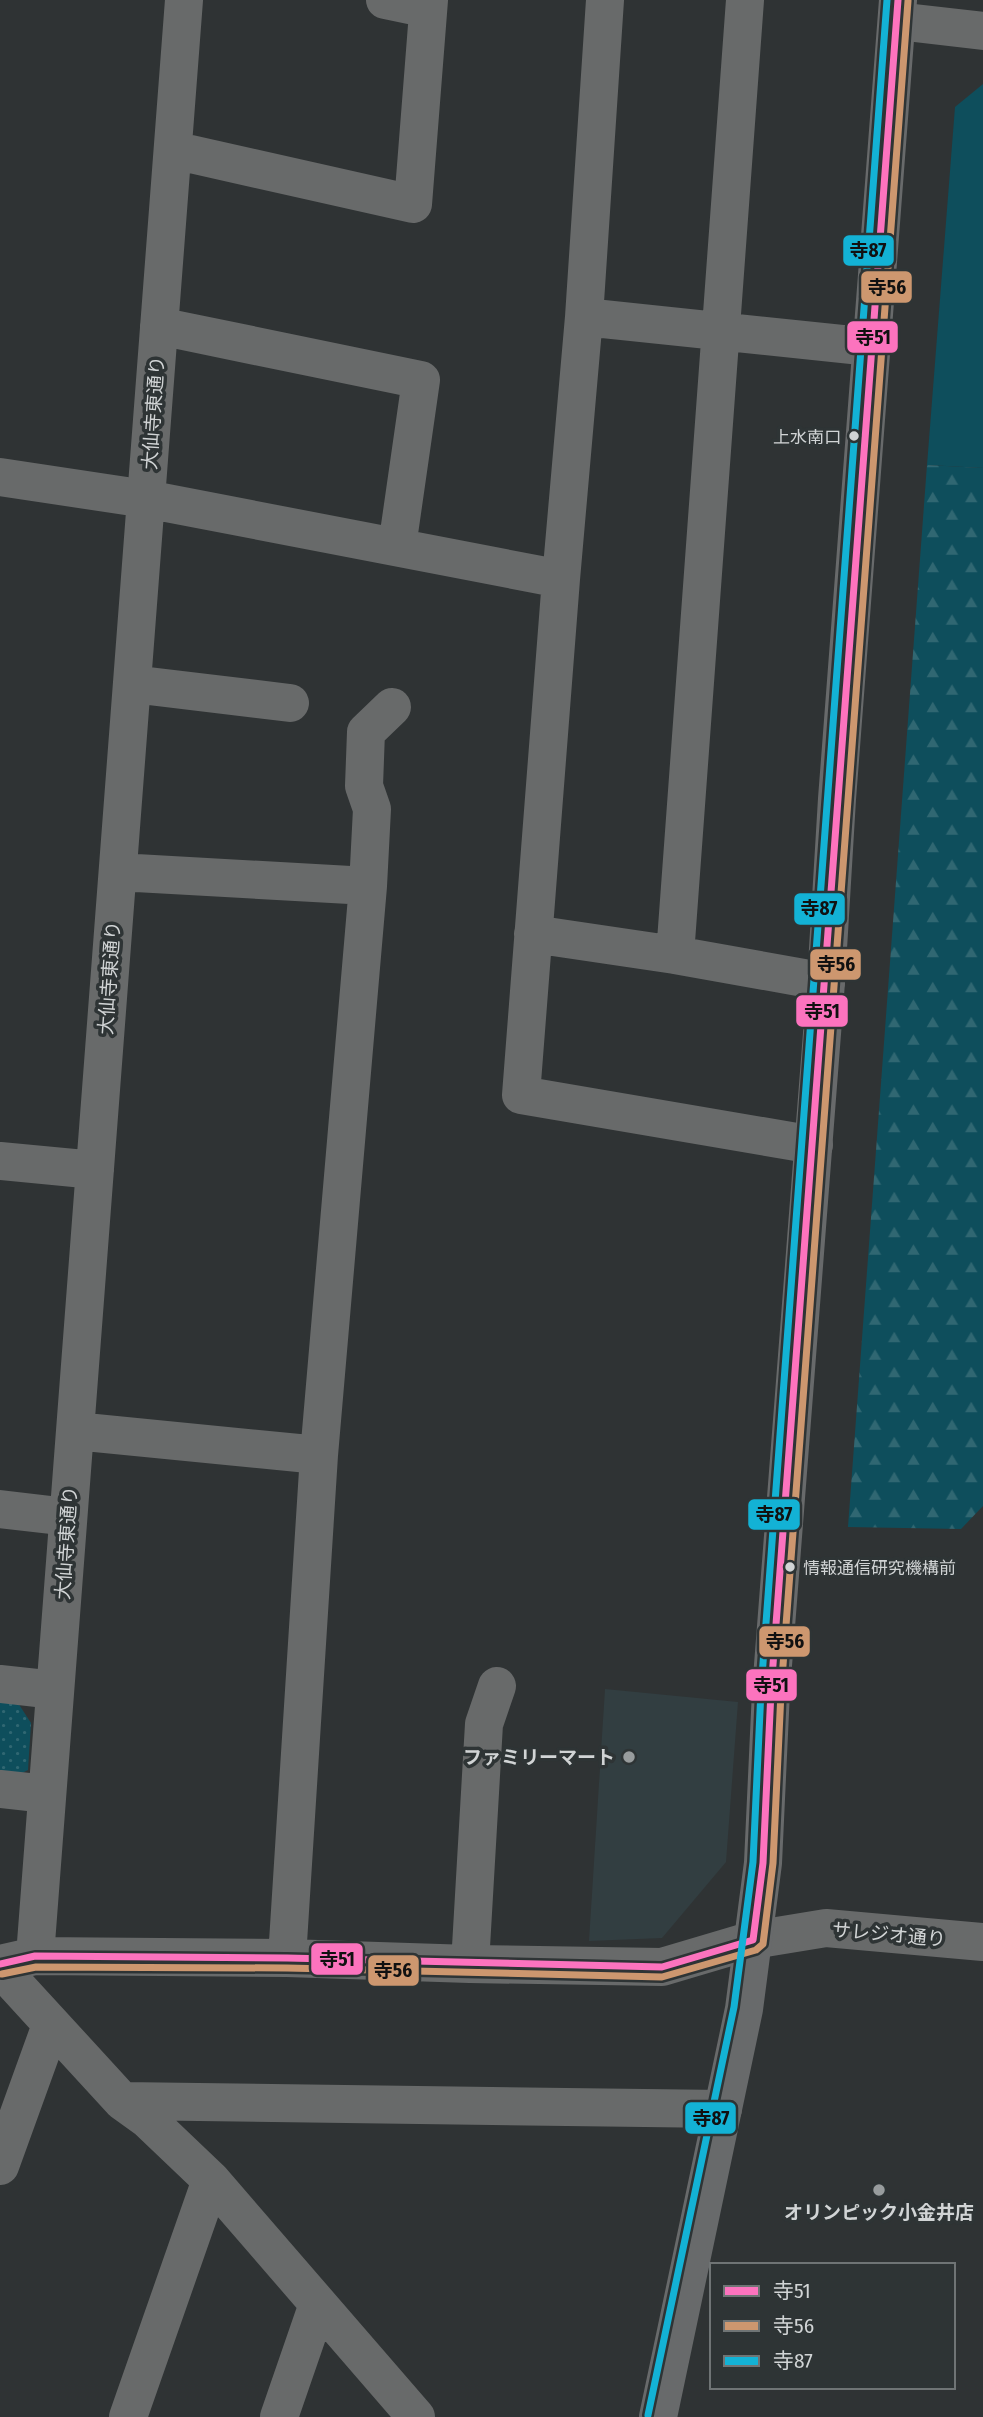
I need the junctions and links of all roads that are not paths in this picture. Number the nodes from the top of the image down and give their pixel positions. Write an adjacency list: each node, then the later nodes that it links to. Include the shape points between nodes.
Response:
1 (184, 0): 8 (street, 大仙寺東通り)
2 (385, 0): 5 (street)
3 (605, 0): 9 (street)
4 (745, 0): 11 (street)
5 (428, 5): 8 (street, via 413,204)
6 (897, 11): 7 (street); 12 (main road)
7 (983, 31)
8 (173, 150): 10 (street, 大仙寺東通り)
9 (584, 317): 11 (street); 16 (street)
10 (159, 326): 14 (street, 大仙寺東通り); 15 (street, via 421,380)
11 (720, 332): 12 (street); 23 (street)
12 (871, 347): 24 (main road)
13 (0, 477): 14 (street)
14 (146, 499): 15 (street); 17 (street, 大仙寺東通り)
15 (397, 547): 16 (street)
16 (561, 579): 22 (street)
17 (132, 684): 18 (street); 20 (street, 大仙寺東通り)
18 (290, 703)
19 (392, 707): 21 (street, via 366,732 364,786 372,809)
20 (118, 872): 21 (street); 27 (street, 大仙寺東通り)
21 (368, 887): 29 (street)
22 (533, 934): 23 (street); 25 (street, via 521,1095)
23 (675, 955): 24 (street)
24 (826, 982): 25 (main road)
25 (814, 1145): 37 (main road, via 771,1691 763,1863)
26 (0, 1161): 27 (street)
27 (95, 1170): 28 (street, 大仙寺東通り)
28 (75, 1431): 29 (street); 31 (street, 大仙寺東通り)
29 (319, 1455): 39 (street)
30 (0, 1509): 31 (street)
31 (68, 1517): 34 (street, 大仙寺東通り)
32 (0, 1684): 34 (street)
33 (497, 1686): 41 (street, via 484,1724)
34 (55, 1690): 36 (street, 大仙寺東通り)
35 (0, 1789): 36 (street)
36 (47, 1794): 40 (street, 大仙寺東通り)
37 (753, 1940): 38 (street, サレジオ通り, via 826,1928); 41 (street, サレジオ通り, via 662,1967); 44 (main road)
38 (983, 1942)
39 (287, 1958): 40 (street, サレジオ通り); 41 (street, サレジオ通り)
40 (12, 1963): 42 (street)
41 (470, 1964)
42 (51, 2025): 43 (street); 45 (street)
43 (122, 2101): 44 (street); 46 (street)
44 (723, 2109): 51 (main road)
45 (0, 2166)
46 (211, 2180): 47 (street); 48 (street)
47 (317, 2304): 49 (street); 50 (street)
48 (128, 2417)
49 (279, 2417)
50 (416, 2417)
51 (658, 2417)

